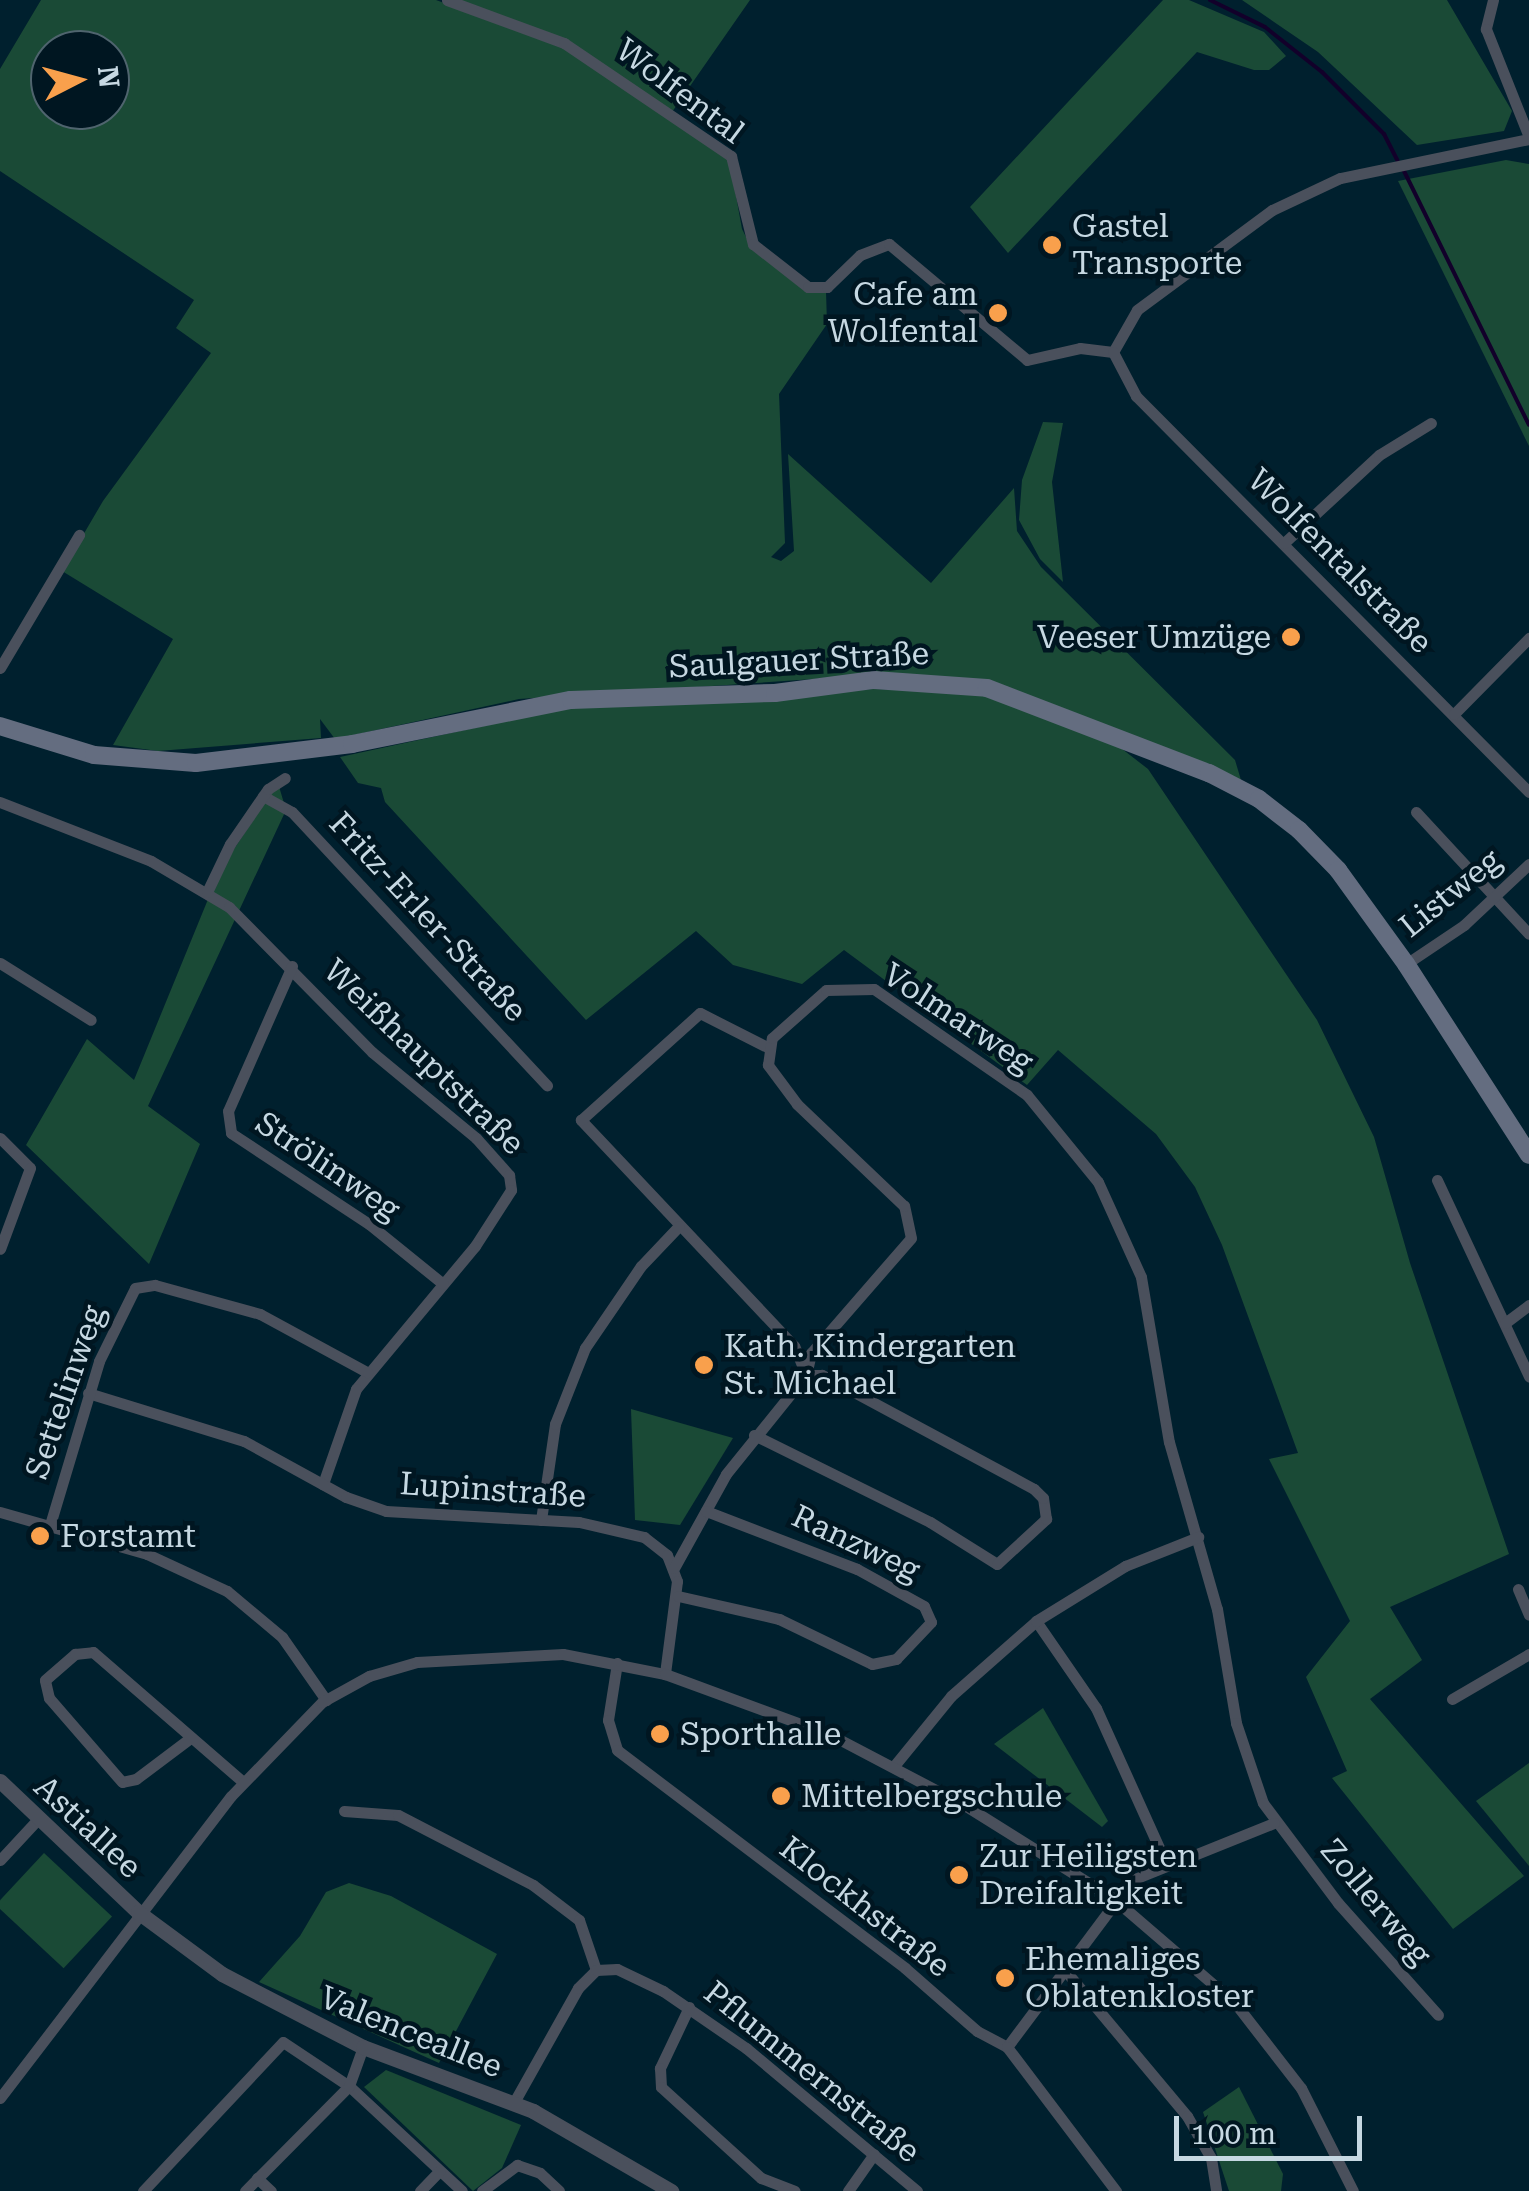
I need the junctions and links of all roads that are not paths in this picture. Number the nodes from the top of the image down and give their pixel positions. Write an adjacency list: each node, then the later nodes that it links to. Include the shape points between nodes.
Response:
1 (447, 0): 4 (street, Wolfental, via 564,43 731,156 753,244 808,287 826,287 860,255 889,244 1027,360 1080,348)
2 (1494, 0): 3 (street, via 1486,28)
3 (1529, 138): 4 (street, via 1340,178 1272,210 1138,310)
4 (1113, 352): 7 (street, Wolfentalstraße, via 1136,396)
5 (1431, 423): 7 (street, via 1379,455)
6 (79, 536): 9 (street)
7 (1284, 543): 10 (street, Wolfentalstraße)
8 (1529, 638): 10 (street)
9 (0, 668)
10 (1454, 714): 13 (street, Wolfentalstraße)
11 (0, 726): 22 (main road, Saulgauer Straße, via 94,755 196,763 352,744 571,700 776,693 874,680 987,688 1126,738 1259,798 1338,870)
12 (285, 778): 14 (street)
13 (1529, 792)
14 (264, 796): 18 (street); 26 (street, Fritz-Erler-Straße, via 292,812)
15 (0, 802): 18 (street, Weißhauptstraße, via 151,861)
16 (1416, 812): 19 (street)
17 (1529, 864): 19 (street, Listweg)
18 (207, 892): 23 (street, Weißhauptstraße)
19 (1498, 896): 20 (street); 22 (street, Listweg)
20 (1529, 934)
21 (0, 963): 24 (street)
22 (1406, 964): 28 (main road, Saulgauer Straße)
23 (292, 966): 32 (street, Weißhauptstraße, via 372,1052 476,1138 509,1176 508,1196); 32 (street, Strölinweg, via 228,1112 231,1133 370,1224)
24 (91, 1020)
25 (768, 1047): 30 (street, via 700,1013 580,1120); 36 (street, via 777,1082 904,1206 912,1226 906,1250 811,1354); 45 (street, Volmarweg, via 826,990 861,985 968,1048 1055,1124 1098,1182 1133,1252 1169,1442)
26 (547, 1086)
27 (0, 1138): 31 (street, via 30,1168)
28 (1529, 1155)
29 (1436, 1180): 34 (street)
30 (679, 1226): 36 (street, via 794,1346); 43 (street, via 641,1266 585,1348 555,1424)
31 (0, 1249)
32 (444, 1284): 35 (street, Weißhauptstraße)
33 (1529, 1305): 34 (street)
34 (1506, 1322): 37 (street)
35 (366, 1372): 38 (street, Settelinweg, via 271,1318 142,1285 127,1298); 40 (street, Weißhauptstraße, via 341,1420)
36 (806, 1376): 39 (street); 39 (street, via 822,1375 1034,1489 1044,1498 1046,1519 997,1564 930,1522)
37 (1529, 1376)
38 (88, 1393): 40 (street, Lupinstraße, via 214,1430); 44 (street, Settelinweg)
39 (754, 1434): 41 (street)
40 (323, 1484): 43 (street, Lupinstraße, via 363,1505 416,1516)
41 (706, 1511): 46 (street); 48 (street, Ranzweg, via 857,1569 924,1606 931,1622 896,1659 872,1664 780,1618)
42 (0, 1512): 44 (street)
43 (542, 1520): 46 (street, Lupinstraße, via 644,1536)
44 (49, 1528): 55 (street, via 147,1554 227,1591 282,1637)
45 (1198, 1538): 50 (street, via 1125,1566); 62 (street, Volmarweg, via 1236,1723)
46 (674, 1568): 48 (street)
47 (1518, 1588): 49 (street)
48 (678, 1596): 53 (street)
49 (1529, 1615)
50 (1036, 1621): 57 (street, via 951,1696); 64 (street, via 1096,1708)
51 (1529, 1654): 54 (street)
52 (618, 1663): 53 (street); 55 (street, via 563,1654 464,1655 402,1665); 72 (street, Klockhstraße, via 608,1720 617,1750 905,1968 977,2031)
53 (665, 1674): 57 (street, via 780,1713)
54 (1452, 1699)
55 (326, 1700): 59 (street)
56 (189, 1739): 56 (street, via 93,1652 75,1654 45,1680 49,1698 122,1782 136,1780); 59 (street)
57 (894, 1766): 65 (street)
58 (0, 1781): 61 (street, Astiallee)
59 (243, 1782): 66 (street)
60 (344, 1811): 67 (street, via 398,1815 532,1885 580,1920)
61 (38, 1819): 63 (street); 66 (street, Astiallee)
62 (1274, 1823): 64 (street); 70 (street, Zollerweg)
63 (0, 1860)
64 (1166, 1863): 65 (street, via 1132,1880)
65 (1114, 1899): 68 (street); 92 (street, via 1246,2016 1318,2116)
66 (138, 1912): 71 (street, Valenceallee, via 252,1992); 74 (street)
67 (596, 1970): 69 (street, Pflummernstraße, via 617,1969); 75 (street, via 578,1988)
68 (1064, 1970): 72 (street); 91 (street, via 1202,2138)
69 (689, 2007): 76 (street, Pflummernstraße); 87 (street, via 660,2068 665,2094 761,2178)
70 (1438, 2015)
71 (363, 2047): 73 (street); 75 (street, Valenceallee)
72 (1007, 2047): 90 (street)
73 (349, 2086): 77 (street); 78 (street); 79 (street, via 283,2042)
74 (0, 2098)
75 (513, 2104): 86 (street, Valenceallee, via 608,2150)
76 (874, 2154): 88 (street); 89 (street, Pflummernstraße)
77 (440, 2172): 82 (street); 83 (street)
78 (257, 2178): 80 (street); 81 (street)
79 (144, 2191)
80 (245, 2191)
81 (271, 2191)
82 (420, 2191)
83 (462, 2191)
84 (482, 2191): 85 (street, via 517,2165 540,2172)
85 (559, 2191)
86 (671, 2191)
87 (795, 2191)
88 (848, 2191)
89 (917, 2191)
90 (1116, 2191)
91 (1216, 2191)
92 (1353, 2191)

